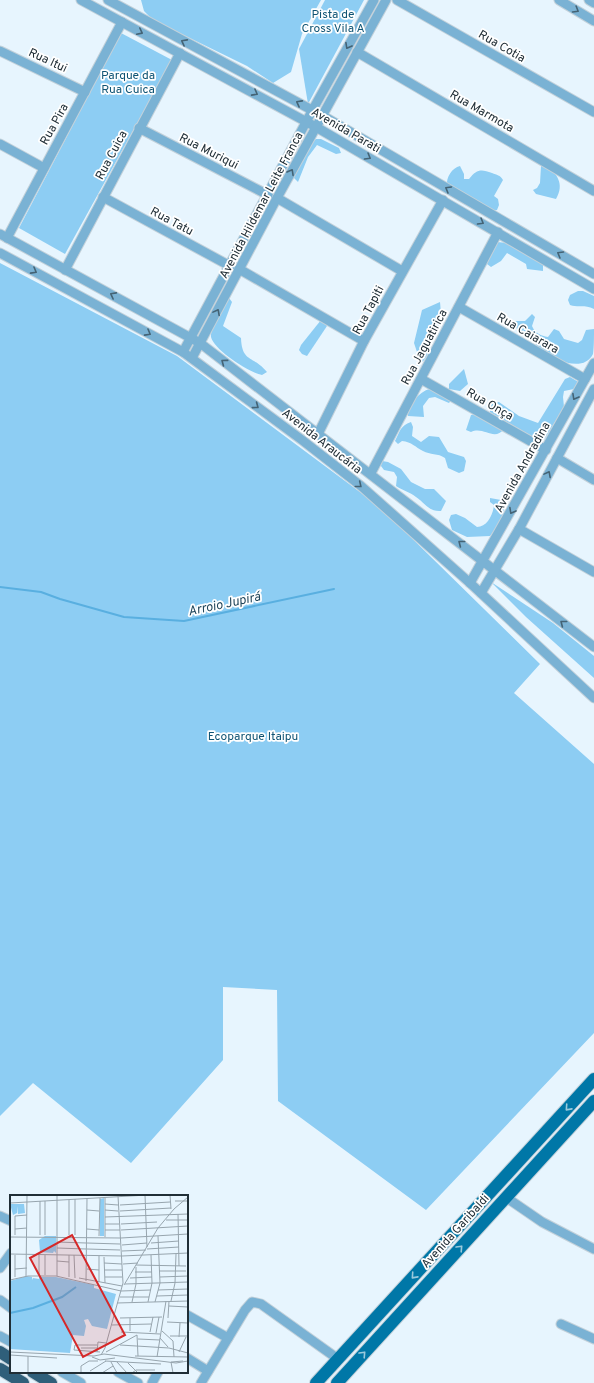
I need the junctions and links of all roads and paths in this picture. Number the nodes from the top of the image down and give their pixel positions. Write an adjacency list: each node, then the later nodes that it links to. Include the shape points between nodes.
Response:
1 (81, 0): 10 (street, Avenida Parati)
2 (108, 0): 15 (street, Avenida Parati, one-way to 2)
3 (374, 0): 15 (street, Avenida Hildemar Leite Franca, one-way to 15)
4 (386, 0): 12 (street, Avenida Hildemar Leite Franca)
5 (397, 0): 16 (street, Rua Cotia)
6 (559, 0): 9 (street, one-way to 9)
7 (589, 0): 8 (street)
8 (594, 3)
9 (594, 21)
10 (122, 22): 13 (street, Avenida Parati, one-way to 13); 14 (street, Rua Pira)
11 (0, 51): 14 (street, Rua Itui)
12 (357, 52): 17 (street, Avenida Hildemar Leite Franca); 23 (street, Rua Marmota)
13 (180, 53): 18 (street, Avenida Parati, one-way to 18); 20 (street, Rua Cuica)
14 (85, 92): 22 (street, Rua Pira)
15 (312, 111): 17 (street, Avenida Parati); 18 (street, Avenida Hildemar Leite Franca)
16 (594, 112)
17 (322, 116): 19 (street, Avenida Hildemar Leite Franca); 34 (street, Avenida Parati, one-way to 17)
18 (307, 122): 19 (street, Avenida Parati); 24 (street, Avenida Hildemar Leite Franca)
19 (316, 127): 26 (street, Avenida Hildemar Leite Franca, one-way to 19); 27 (street, Avenida Parati, one-way to 27)
20 (139, 128): 24 (street, Rua Muriqui); 25 (street, Rua Cuica)
21 (0, 144): 22 (street)
22 (44, 168): 29 (street, Rua Pira)
23 (594, 191)
24 (268, 195): 31 (street, Avenida Hildemar Leite Franca)
25 (103, 196): 31 (street, Rua Tatu); 32 (street, Rua Cuica)
26 (277, 198): 31 (street, Avenida Hildemar Leite Franca); 33 (street)
27 (443, 200): 28 (street, Avenida Parati, one-way to 28); 33 (street, Rua Tapiti)
28 (498, 232): 35 (street, Avenida Parati); 36 (street, Rua Jaguatirica)
29 (3, 236): 32 (street, Avenida Araucária)
30 (0, 252): 40 (street, Avenida Araucária, one-way to 40)
31 (235, 268): 37 (street, Avenida Hildemar Leite Franca); 38 (street, Rua Tatu); 39 (street, Avenida Hildemar Leite Franca, one-way to 31)
32 (65, 270): 37 (street, Avenida Araucária, one-way to 32)
33 (402, 271): 38 (street, Rua Tapiti)
34 (594, 274)
35 (594, 290)
36 (459, 307): 43 (street, Rua Jaguatirica); 44 (street, Rua Caiarara)
37 (191, 337): 39 (street, Avenida Araucária); 40 (street, Avenida Hildemar Leite Franca)
38 (364, 341): 46 (street, Rua Tapiti)
39 (200, 343): 41 (street, Avenida Hildemar Leite Franca); 46 (street, Avenida Araucária, one-way to 39)
40 (183, 352): 41 (street, Avenida Araucária)
41 (192, 358): 55 (street, Avenida Araucária, one-way to 55, via 361,486)
42 (594, 363): 44 (street, Avenida Andradina)
43 (421, 379): 47 (street, Rua Onça); 49 (street, Rua Jaguatirica)
44 (585, 379): 47 (street, Avenida Andradina, one-way to 47)
45 (594, 389): 48 (street)
46 (318, 434): 49 (street, Avenida Araucária)
47 (546, 450): 52 (street, Avenida Andradina, one-way to 52)
48 (557, 458): 50 (street); 51 (street, one-way to 48)
49 (371, 473): 52 (street, Avenida Araucária, one-way to 49)
50 (594, 480)
51 (519, 529): 53 (street); 54 (street)
52 (483, 561): 53 (street, Avenida Araucária); 55 (street, Avenida Andradina)
53 (495, 570): 56 (street); 57 (street, Avenida Araucária, one-way to 53)
54 (594, 572)
55 (470, 583): 56 (street, Avenida Araucária)
56 (481, 593): 58 (street, Avenida Araucária)
57 (594, 647)
58 (594, 698)
59 (594, 1079): 61 (main road, Avenida Garibaldi, one-way to 61)
60 (594, 1101): 62 (main road, Avenida Garibaldi)
61 (544, 1135): 62 (main road); 80 (main road, Avenida Garibaldi, one-way to 80)
62 (554, 1145): 63 (main road, Avenida Garibaldi)
63 (507, 1198): 66 (street, via 542,1222); 94 (main road, Avenida Garibaldi, one-way to 63)
64 (0, 1216): 65 (street)
65 (10, 1221)
66 (594, 1249)
67 (10, 1254): 68 (street)
68 (0, 1268)
69 (0, 1300): 70 (street)
70 (10, 1307)
71 (188, 1315): 74 (street)
72 (561, 1324): 75 (street)
73 (0, 1336): 76 (street)
74 (228, 1338): 80 (street, via 252,1302 261,1304); 82 (street)
75 (594, 1339)
76 (10, 1341)
77 (0, 1352): 78 (highway)
78 (10, 1358)
79 (188, 1359): 82 (street)
80 (338, 1359): 93 (main road, Avenida Garibaldi)
81 (0, 1369): 87 (highway)
82 (208, 1371): 92 (street)
83 (35, 1373): 88 (highway)
84 (64, 1373): 89 (street)
85 (120, 1373): 90 (street)
86 (157, 1373): 91 (street)
87 (23, 1383)
88 (51, 1383)
89 (81, 1383)
90 (138, 1383)
91 (152, 1383)
92 (201, 1383)
93 (316, 1383)
94 (337, 1383)

